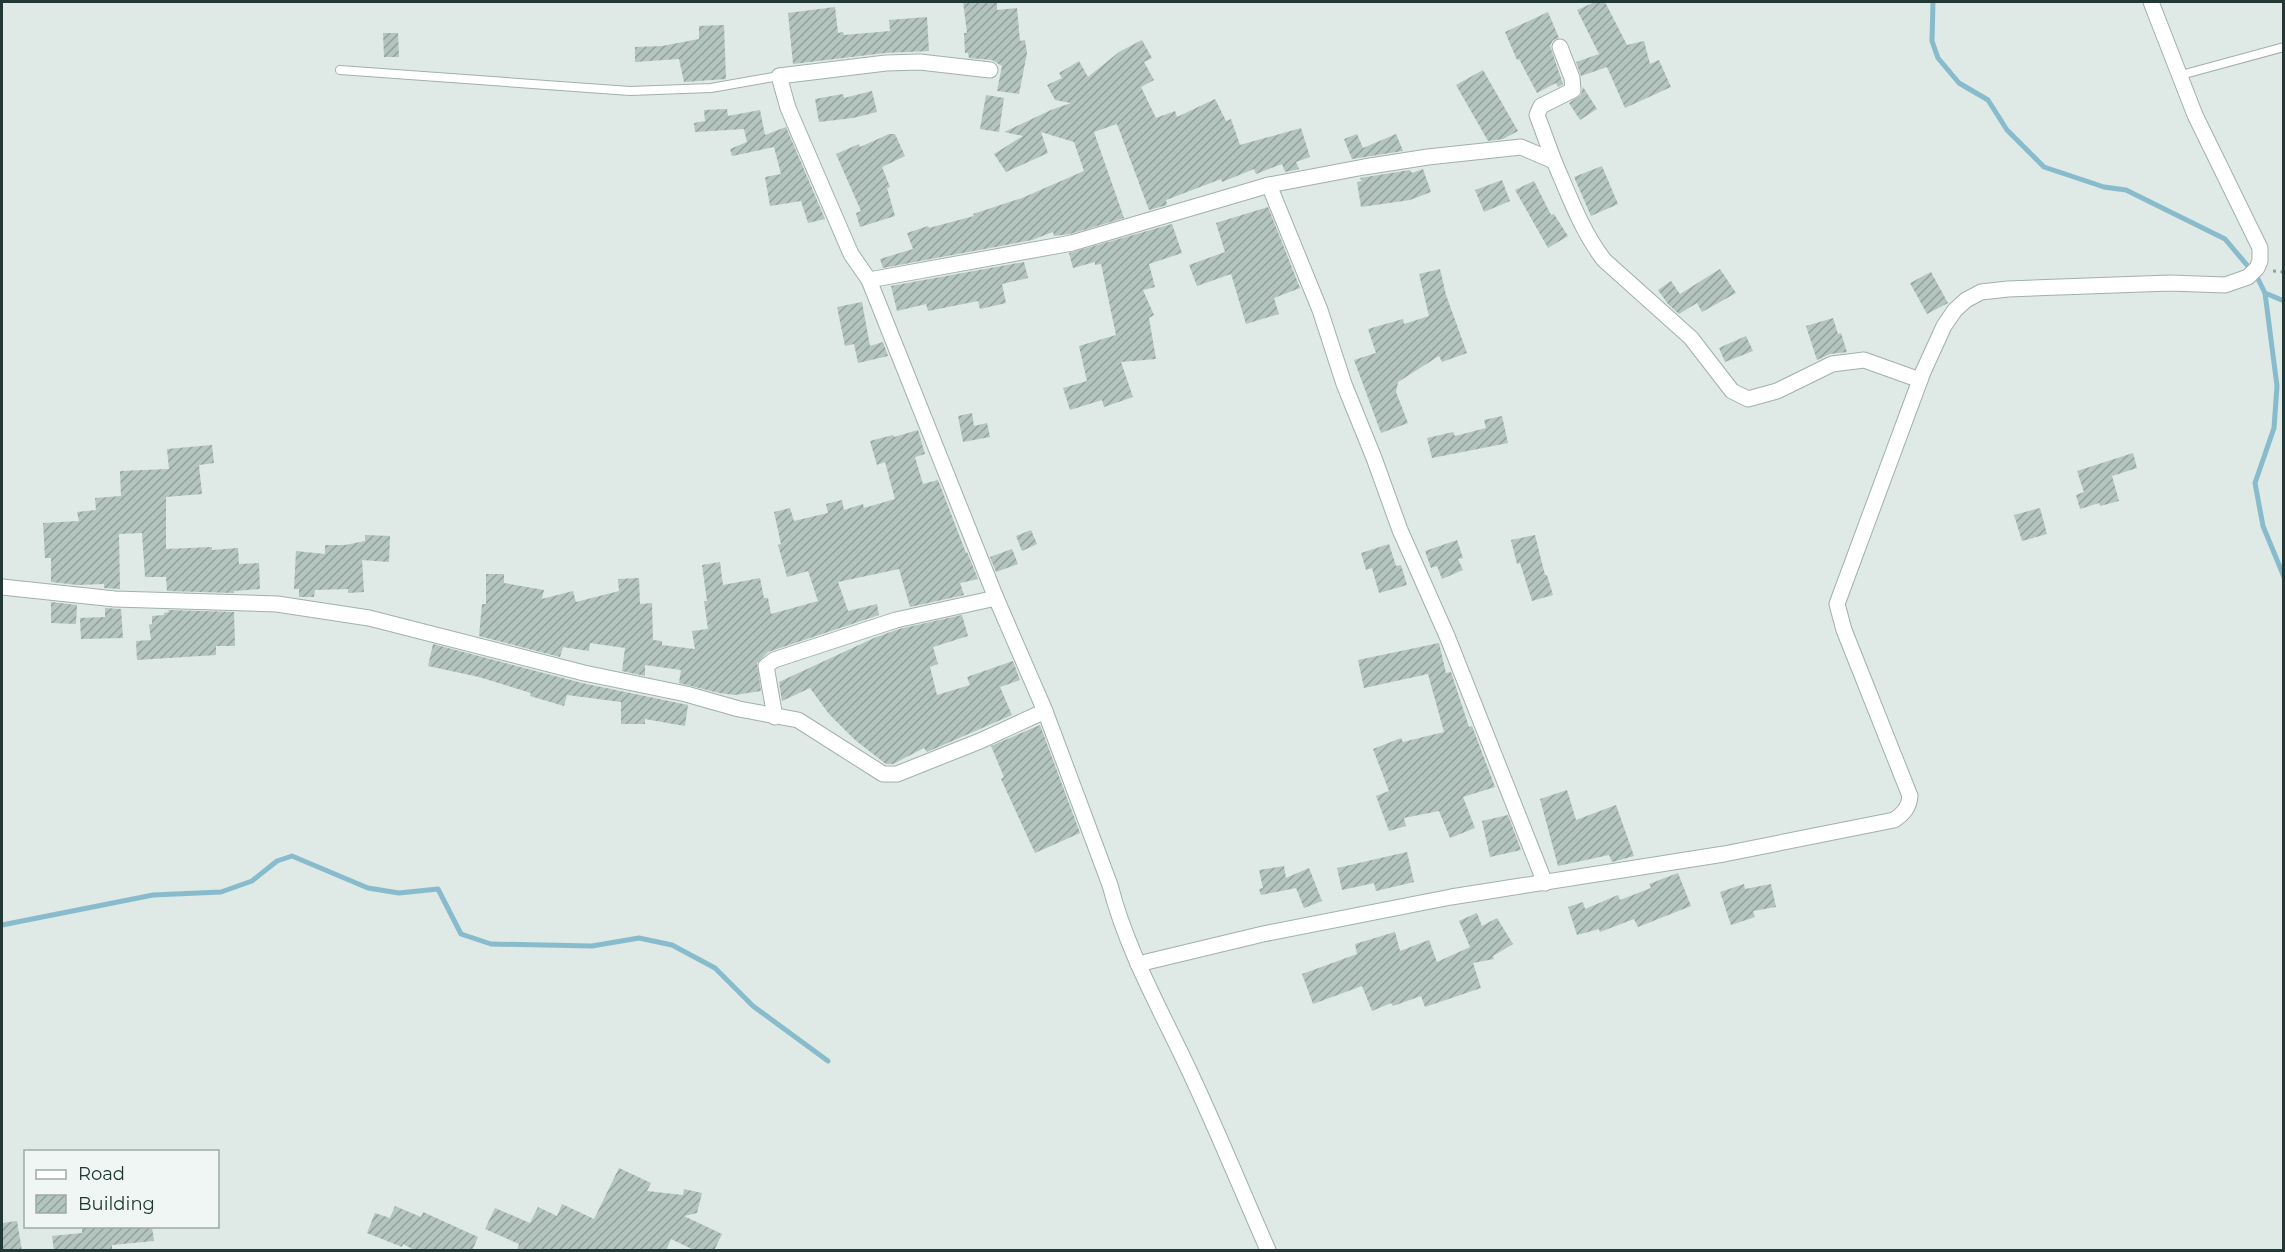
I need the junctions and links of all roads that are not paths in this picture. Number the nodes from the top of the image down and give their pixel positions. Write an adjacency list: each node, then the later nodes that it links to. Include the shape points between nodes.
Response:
1 (2151, 2): 6 (street)
2 (1560, 47): 8 (street, via 1573,90 1541,106 1537,115)
3 (2283, 47): 6 (lane)
4 (340, 70): 7 (lane, via 630,91 711,88)
5 (990, 70): 7 (street, via 920,62)
6 (2181, 75): 11 (street, via 2200,124 2260,248 2257,268 2248,277 2225,285 2169,283 1981,292 1955,310)
7 (779, 76): 10 (street, via 788,108 851,254)
8 (1554, 161): 9 (street, via 1521,147); 11 (street, via 1594,247 1691,338 1731,392 1748,399 1832,364 1864,360)
9 (1269, 185): 10 (street, via 1072,243); 16 (street, via 1320,310 1400,530 1447,636)
10 (868, 280): 13 (street)
11 (1920, 380): 16 (street, via 1837,604 1910,796 1905,812 1894,820 1736,852)
12 (2, 587): 15 (street, via 115,599 255,603 369,618)
13 (996, 598): 14 (street); 15 (street, via 896,620 774,660 766,671)
14 (1045, 711): 15 (street, via 897,774 880,773 798,720); 17 (street)
15 (776, 717)
16 (1545, 883): 17 (street, via 1274,932)
17 (1138, 964): 18 (street)
18 (1268, 1251)

